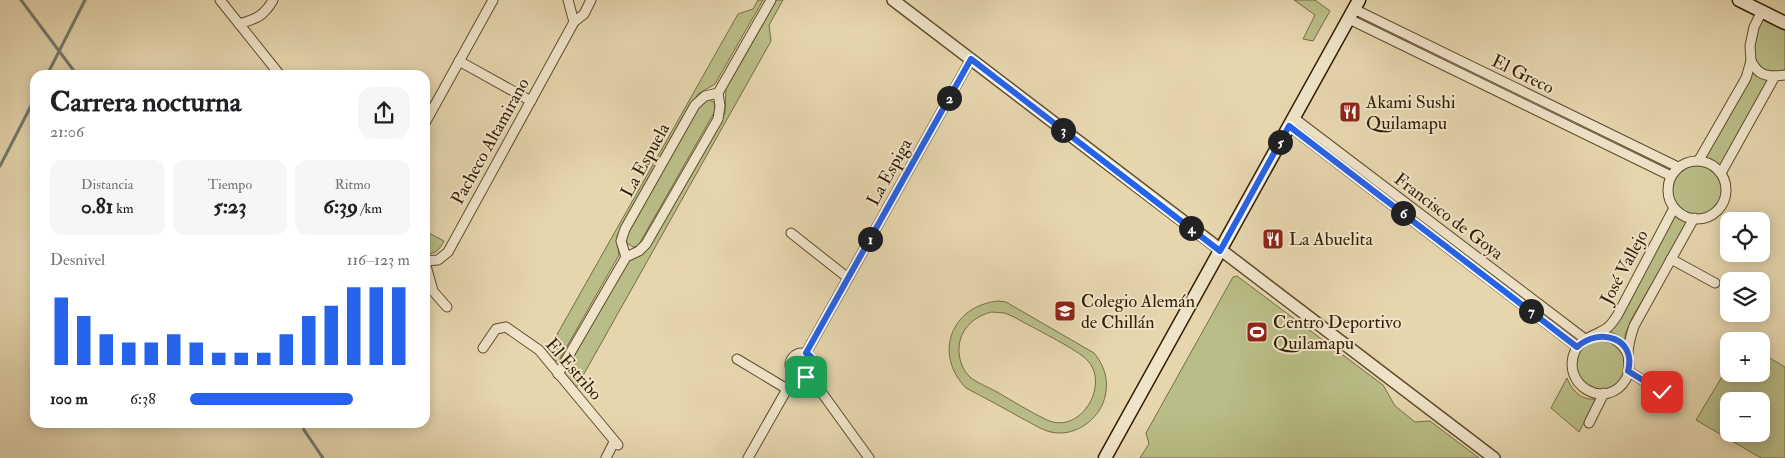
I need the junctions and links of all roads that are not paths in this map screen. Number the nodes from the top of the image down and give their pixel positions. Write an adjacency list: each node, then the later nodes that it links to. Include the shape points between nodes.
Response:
1 (220, 0): 13 (street)
2 (273, 0): 13 (street, via 257,19)
3 (493, 0): 15 (street)
4 (568, 0): 11 (street)
5 (591, 0): 11 (street, Pacheco Altamirano, via 584,14)
6 (771, 0): 20 (street)
7 (893, 0): 14 (street)
8 (1739, 0): 10 (main road)
9 (1354, 9): 23 (main road); 25 (street, El Greco); 27 (street, El Greco)
10 (1762, 11): 12 (main road); 16 (street, via 1754,27)
11 (574, 22): 21 (street, Pacheco Altamirano)
12 (1785, 23)
13 (239, 24): 17 (street)
14 (971, 59): 31 (street); 35 (street, La Espiga)
15 (459, 61): 21 (street); 22 (street)
16 (1751, 61): 19 (street, via 1765,76); 24 (street, via 1746,78)
17 (276, 70)
18 (1785, 75): 19 (street)
19 (1775, 76): 26 (street)
20 (718, 92): 32 (street, via 718,119 646,244); 32 (street, La Espuela, via 705,96 694,105 625,229 621,241)
21 (531, 101): 34 (street, Pacheco Altamirano, via 448,252 438,260)
22 (430, 114)
23 (1292, 122): 31 (main road); 40 (street, Francisco de Goya); 41 (street, Francisco de Goya)
24 (1699, 160): 25 (street); 26 (street, via 1711,164)
25 (1678, 167): 27 (street)
26 (1721, 173): 29 (street, via 1726,193 1722,203 1711,215)
27 (1671, 176): 28 (street, via 1668,192)
28 (1674, 208): 29 (street); 39 (street, José Vallejo, via 1617,316)
29 (1694, 218): 33 (street, José Vallejo)
30 (791, 233): 35 (street)
31 (1220, 251): 57 (main road); 58 (street)
32 (626, 257): 47 (street)
33 (1672, 259): 37 (street); 44 (street, José Vallejo, via 1634,326)
34 (430, 261)
35 (848, 278): 43 (street, La Espiga)
36 (430, 280): 38 (street, via 433,291)
37 (1715, 283)
38 (448, 307)
39 (1595, 336): 40 (street, José Vallejo); 44 (street, via 1615,339)
40 (1585, 340): 41 (street, José Vallejo)
41 (1577, 347): 52 (street, via 1572,358 1576,381 1596,394)
42 (483, 348): 47 (street, El Estribo, via 496,329 506,327 539,350)
43 (806, 353): 48 (street, La Espiga, via 795,355 790,361 790,369); 49 (street, via 814,365)
44 (1628, 354): 46 (street, José Vallejo)
45 (738, 359): 50 (street)
46 (1628, 371): 51 (street); 52 (street, via 1619,387)
47 (558, 374): 54 (street, El Estribo, via 616,444)
48 (795, 375): 49 (street); 50 (street, La Espiga)
49 (810, 375): 56 (street)
50 (787, 389): 55 (street, La Espiga)
51 (1662, 392)
52 (1604, 393): 53 (street)
53 (1589, 423)
54 (606, 458)
55 (748, 458)
56 (869, 458)
57 (1105, 458)
58 (1494, 458)

